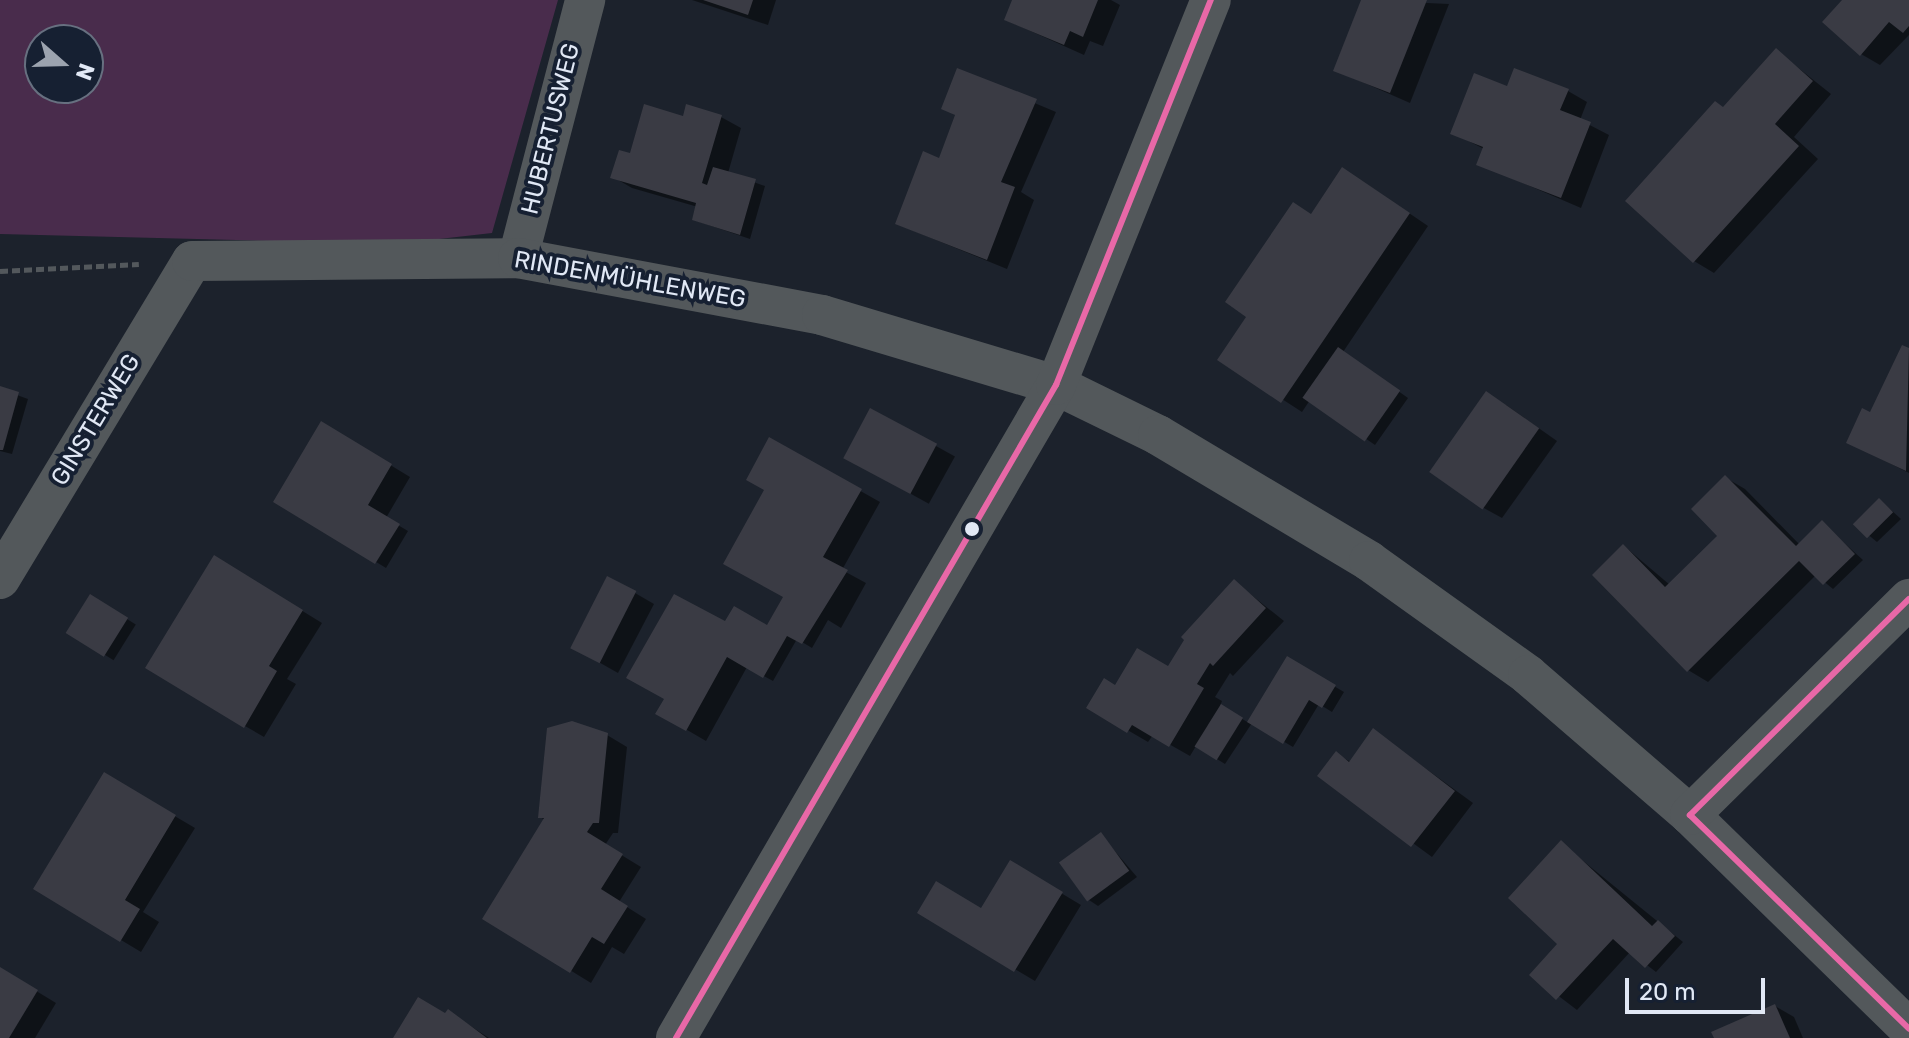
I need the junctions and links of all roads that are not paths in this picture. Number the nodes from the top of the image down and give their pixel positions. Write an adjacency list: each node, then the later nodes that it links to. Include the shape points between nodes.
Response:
1 (585, 0): 3 (street, HUBERTUSWEG)
2 (1211, 0): 5 (street)
3 (518, 258): 4 (street, RINDENMÜHLENWEG); 5 (street, RINDENMÜHLENWEG, via 822,315)
4 (192, 261): 6 (street, GINSTERWEG)
5 (1056, 385): 8 (street, RINDENMÜHLENWEG, via 1158,435 1369,561 1528,675); 10 (street)
6 (0, 579)
7 (1909, 599): 8 (street)
8 (1690, 815): 9 (street, RINDENMÜHLENWEG)
9 (1909, 1029)
10 (676, 1038)

